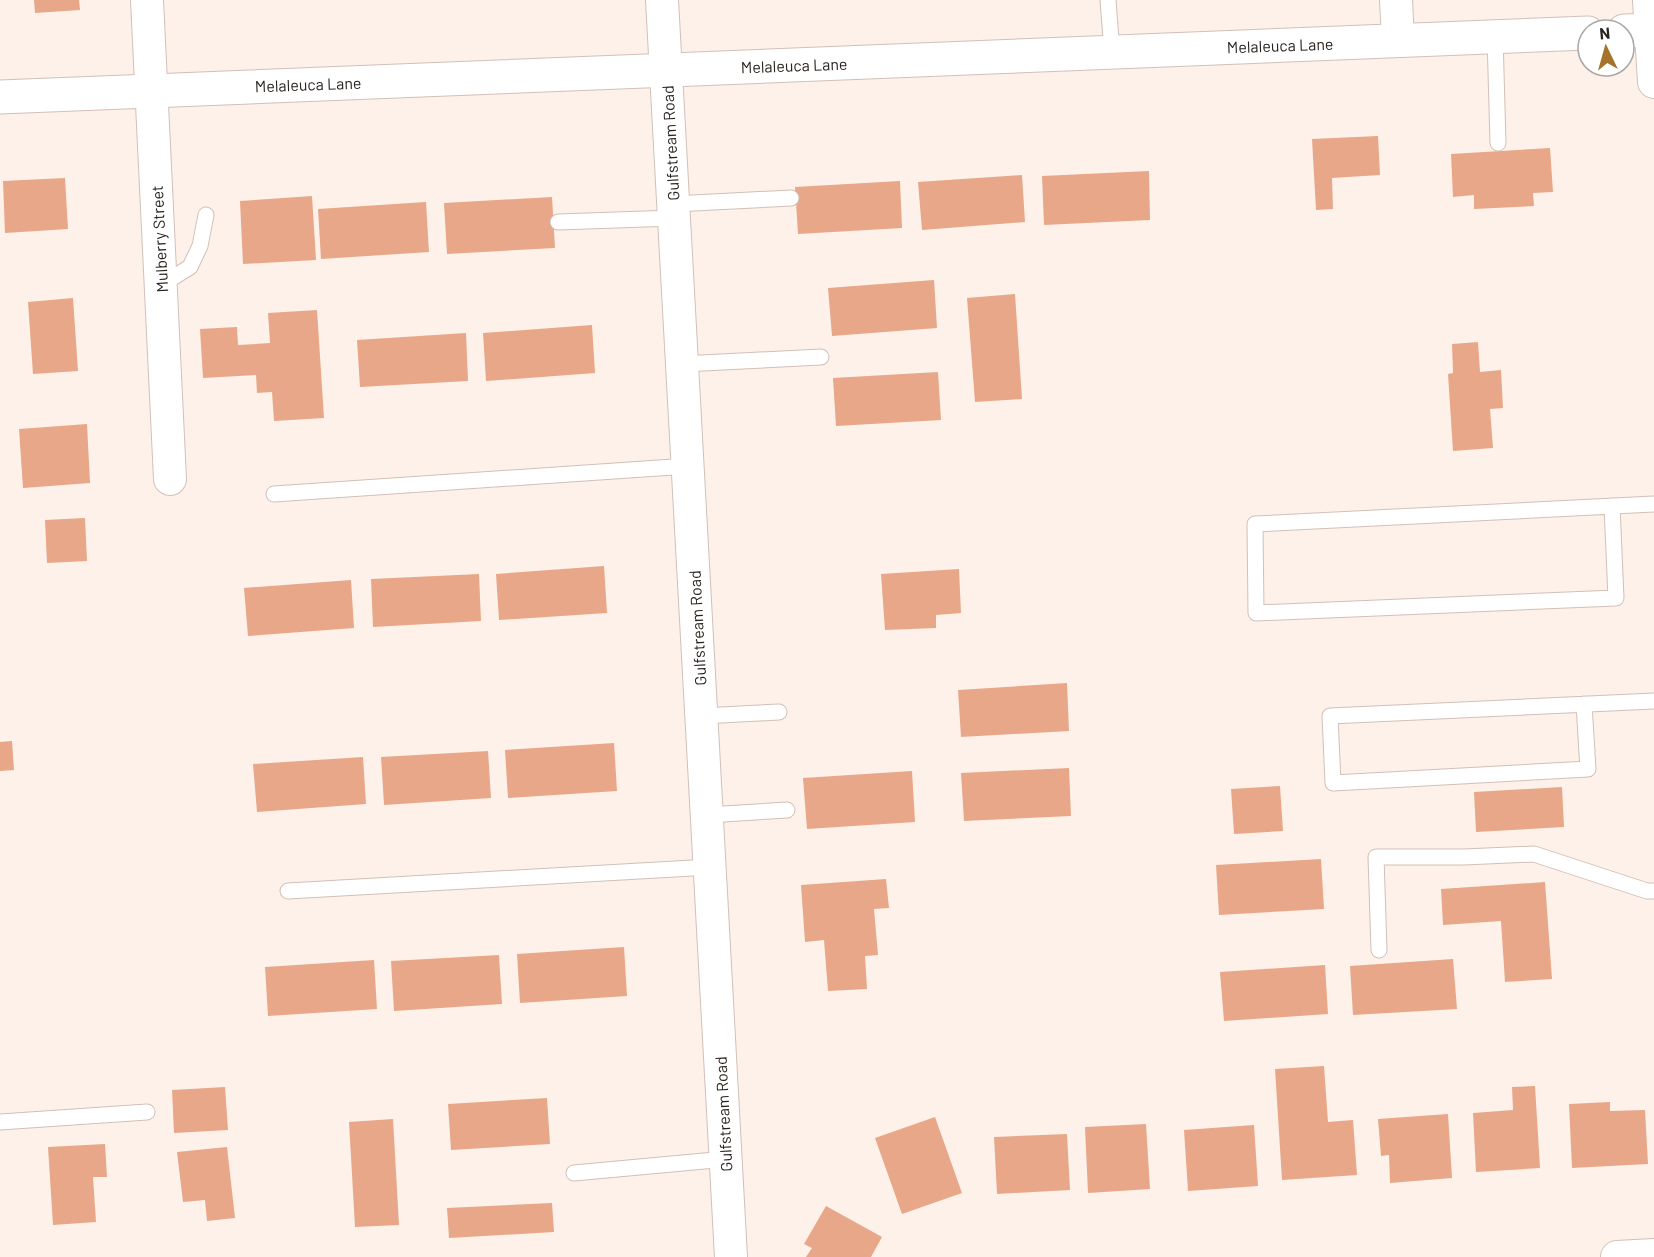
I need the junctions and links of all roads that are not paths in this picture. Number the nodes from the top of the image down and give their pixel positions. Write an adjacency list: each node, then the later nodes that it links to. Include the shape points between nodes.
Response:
1 (147, 0): 12 (street, Mulberry Street)
2 (662, 0): 10 (street, Gulfstream Road)
3 (1108, 0): 9 (lane)
4 (1396, 0): 8 (street)
5 (1644, 23): 11 (street)
6 (1576, 33): 7 (street, Melaleuca Lane)
7 (1495, 36): 8 (street, Melaleuca Lane); 14 (lane)
8 (1398, 40): 9 (street, Melaleuca Lane)
9 (1112, 52): 10 (street, Melaleuca Lane)
10 (666, 70): 12 (street, Melaleuca Lane); 16 (street, Gulfstream Road)
11 (1654, 82)
12 (152, 91): 13 (street, Melaleuca Lane); 19 (street, Mulberry Street)
13 (0, 97)
14 (1498, 143)
15 (791, 198): 16 (lane)
16 (674, 211): 18 (lane); 21 (street, Gulfstream Road)
17 (206, 215): 19 (lane, via 200,246 190,267)
18 (558, 222)
19 (161, 285): 23 (street, Mulberry Street)
20 (821, 357): 21 (lane)
21 (682, 364): 22 (street, Gulfstream Road)
22 (688, 466): 24 (lane); 30 (street, Gulfstream Road)
23 (170, 479)
24 (274, 494)
25 (1654, 504): 26 (lane)
26 (1612, 506): 26 (lane, via 1255,524 1256,613 1616,598)
27 (1654, 701): 28 (lane)
28 (1584, 704): 28 (lane, via 1330,716 1333,783 1588,769)
29 (779, 712): 30 (lane)
30 (702, 716): 32 (street, Gulfstream Road)
31 (787, 810): 32 (lane)
32 (707, 815): 33 (street, Gulfstream Road)
33 (710, 867): 34 (lane); 39 (street, Gulfstream Road)
34 (288, 891)
35 (1654, 891): 36 (lane, via 1534,854 1376,856)
36 (1379, 950)
37 (147, 1112): 38 (lane)
38 (0, 1122)
39 (726, 1159): 40 (lane); 42 (street, Gulfstream Road)
40 (574, 1173)
41 (1654, 1256): 43 (street)
42 (731, 1257)
43 (1617, 1257)

